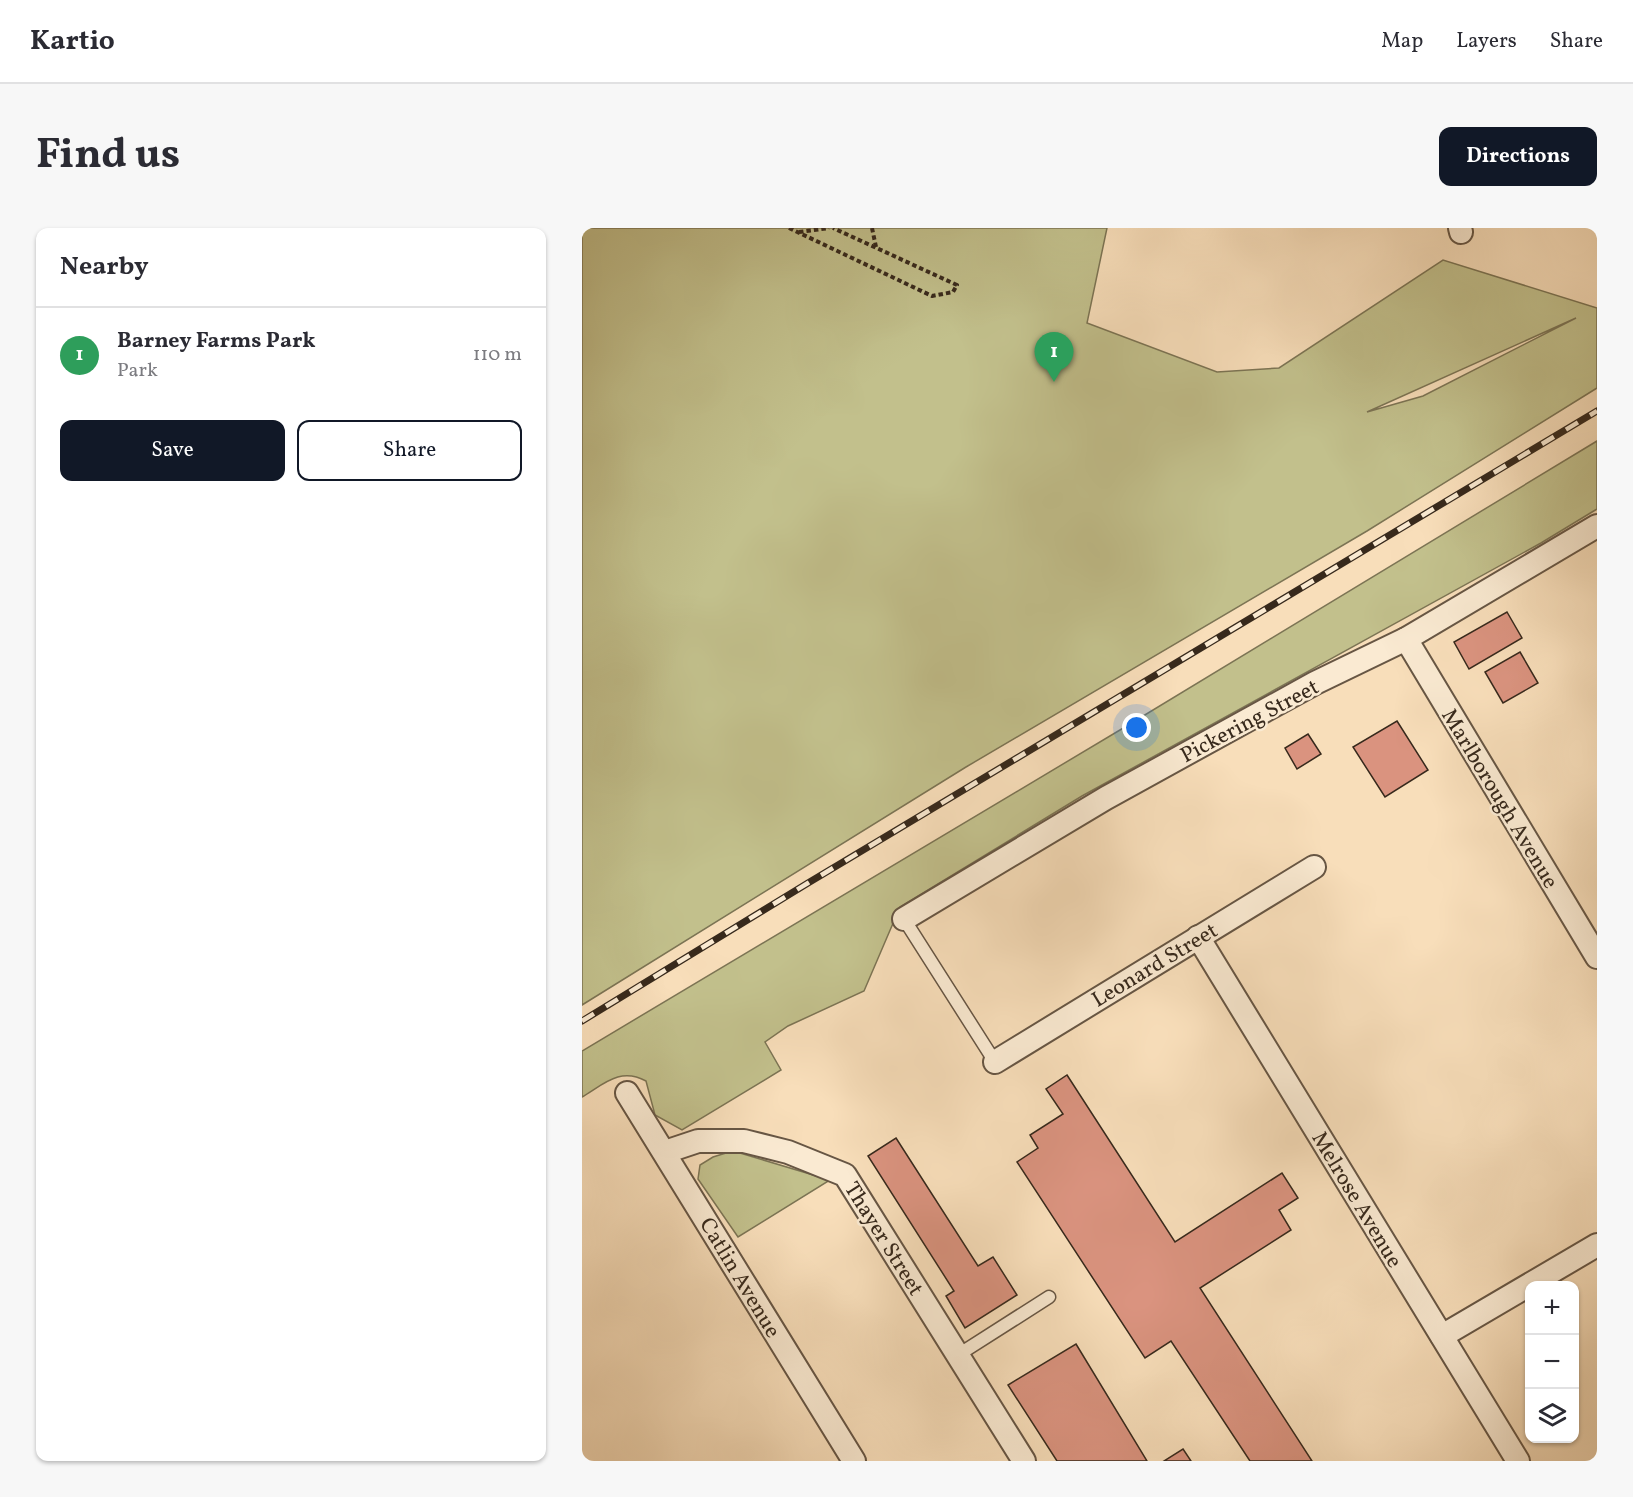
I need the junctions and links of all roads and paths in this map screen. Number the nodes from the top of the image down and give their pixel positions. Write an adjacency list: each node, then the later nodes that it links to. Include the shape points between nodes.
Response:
1 (789, 228): 4 (path)
2 (831, 228): 4 (path); 5 (path)
3 (872, 228): 5 (path)
4 (798, 232): 5 (path, via 932,296 953,292 957,285)
5 (877, 248)
6 (1597, 526): 7 (street, Pickering Street)
7 (1406, 639): 9 (street, Pickering Street, via 1315,683 1106,798); 11 (street, Marlborough Avenue)
8 (1314, 867): 10 (street, Leonard Street)
9 (904, 919): 12 (lane)
10 (1198, 937): 12 (street, Leonard Street); 17 (street, Melrose Avenue)
11 (1597, 957)
12 (995, 1062)
13 (627, 1093): 14 (street, Catlin Avenue)
14 (665, 1152): 18 (street, Thayer Street, via 698,1141 744,1141 788,1152 846,1175); 19 (street, Catlin Avenue)
15 (1597, 1245): 17 (street)
16 (1049, 1297): 18 (lane)
17 (1442, 1336): 21 (street, Melrose Avenue)
18 (958, 1355): 20 (street, Thayer Street)
19 (854, 1461)
20 (1024, 1461)
21 (1518, 1461)

